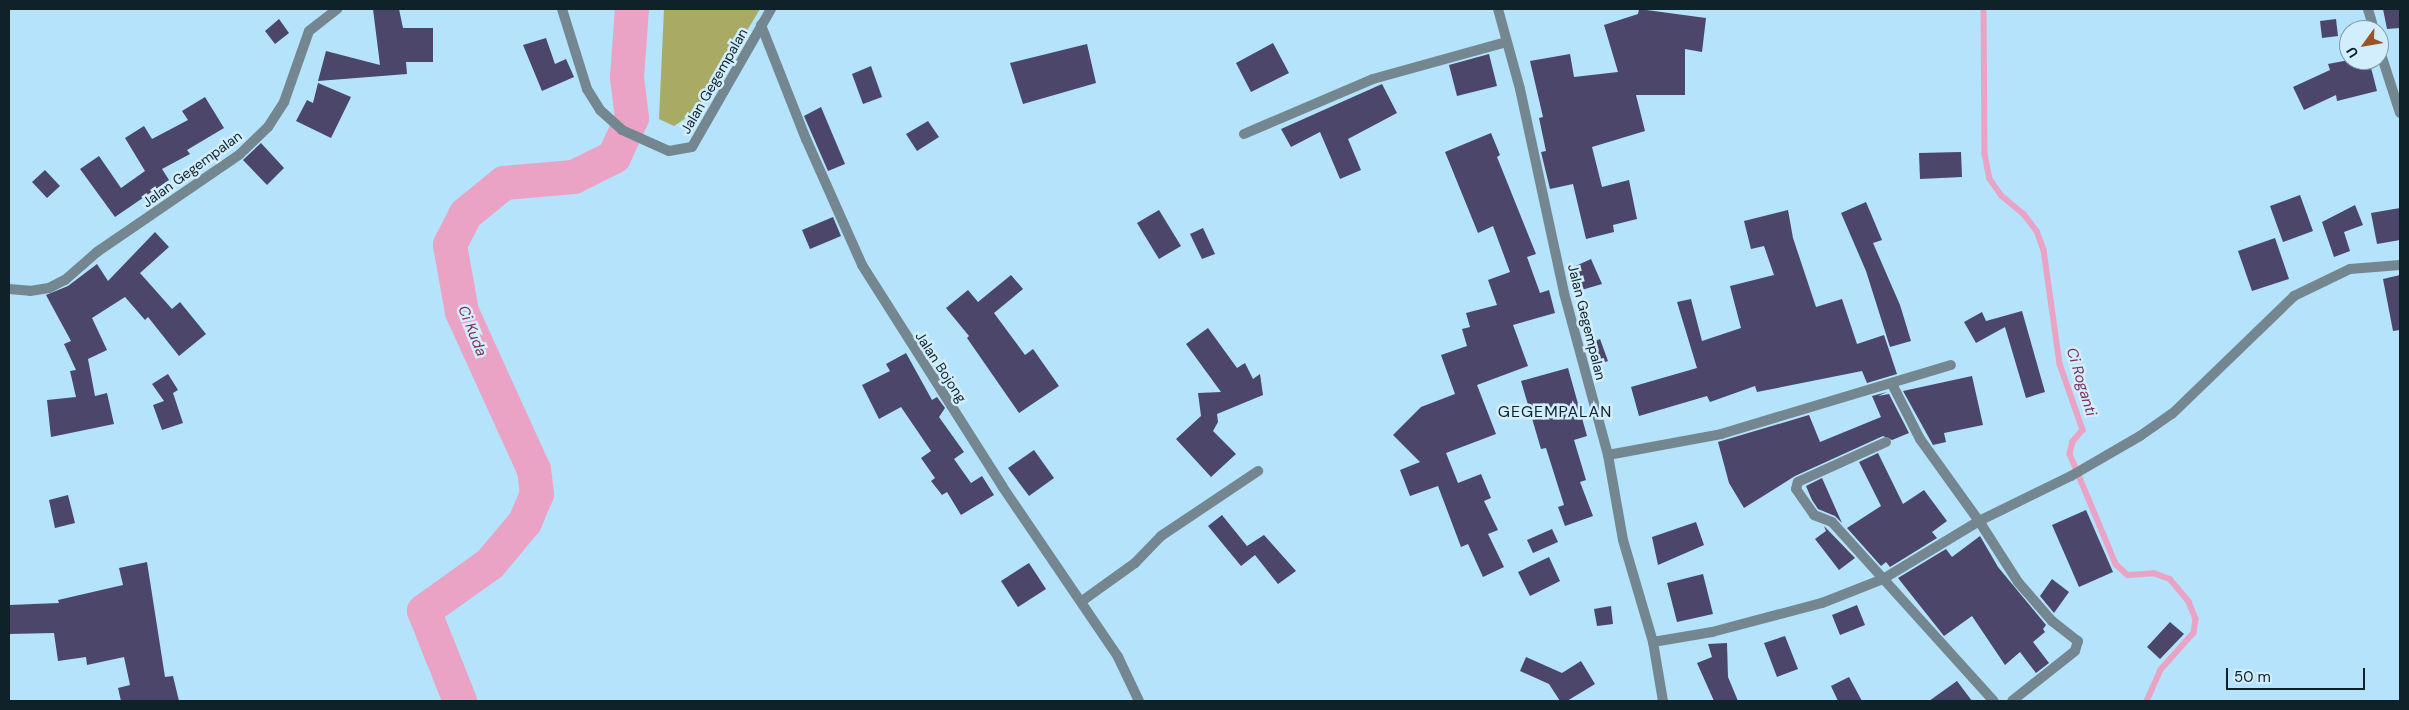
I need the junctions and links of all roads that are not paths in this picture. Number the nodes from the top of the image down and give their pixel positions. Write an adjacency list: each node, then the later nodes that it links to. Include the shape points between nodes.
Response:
1 (337, 9): 11 (street, Jalan Gegempalan, via 309,31 284,102 268,127 240,154 97,252 65,280 49,288)
2 (562, 9): 5 (street, Jalan Gegempalan, via 588,89 600,110 622,130 670,151 692,146)
3 (771, 9): 5 (street, Jalan Gegempalan)
4 (1498, 9): 6 (street, Jalan Gegempalan)
5 (761, 25): 19 (street, Jalan Bojong, via 806,139 862,265 1002,486)
6 (1506, 42): 9 (street, via 1373,79); 15 (street, Jalan Gegempalan, via 1520,89 1564,293)
7 (2386, 70): 8 (street)
8 (2400, 113)
9 (1244, 134)
10 (2400, 265): 17 (street, via 2350,269 2294,296 2172,414 2071,476)
11 (9, 290)
12 (1950, 365): 13 (street)
13 (1892, 384): 15 (street, via 1721,434); 17 (street, via 1920,439)
14 (1886, 442): 18 (street, via 1795,485 1814,515 1832,522)
15 (1608, 455): 20 (street, Jalan Gegempalan, via 1623,540)
16 (1258, 471): 19 (street, via 1161,536 1135,563)
17 (1979, 520): 18 (street); 24 (street, via 2018,582 2052,621 2078,641 2075,651)
18 (1883, 579): 20 (street, via 1822,604 1712,632); 23 (street)
19 (1082, 601): 21 (street, Jalan Bojong, via 1118,657)
20 (1653, 642): 22 (street, Jalan Gegempalan)
21 (1139, 701)
22 (1663, 701)
23 (1994, 701)
24 (2012, 701)

